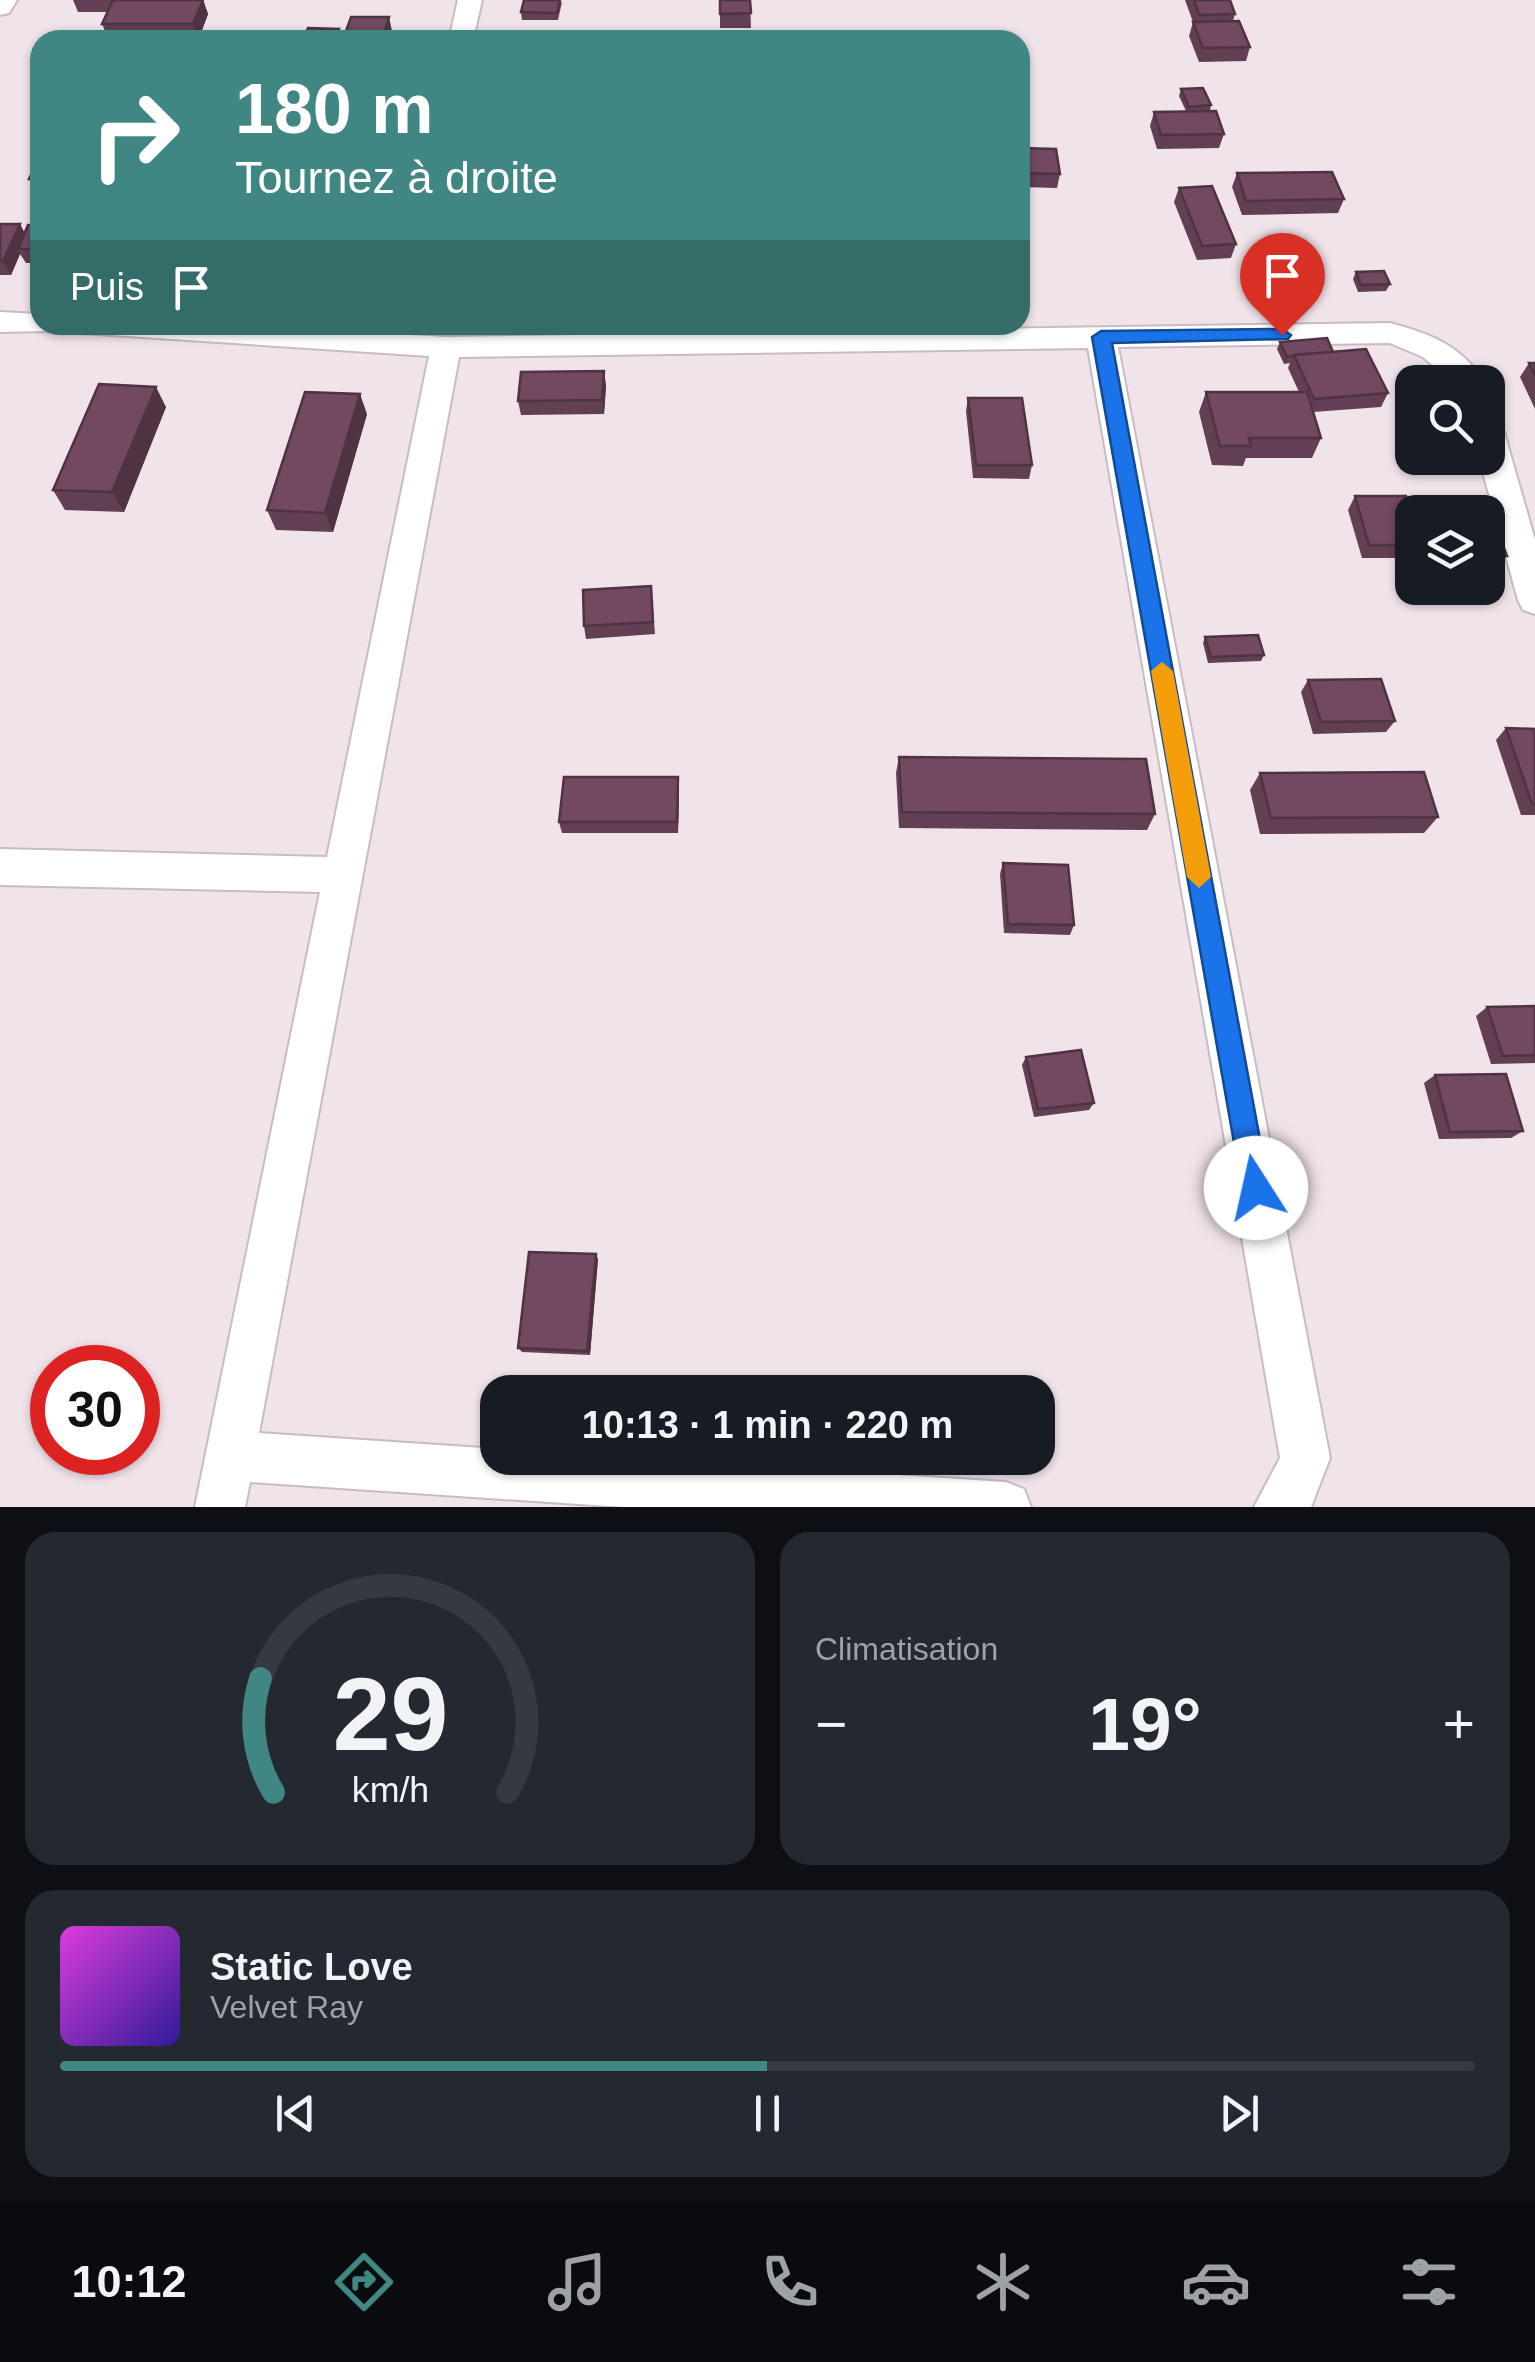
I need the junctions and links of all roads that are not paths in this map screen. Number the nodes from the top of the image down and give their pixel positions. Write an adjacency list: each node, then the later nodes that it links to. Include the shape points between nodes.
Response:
1 (5, 0): 3 (street)
2 (470, 0): 4 (street)
3 (0, 8)
4 (463, 30)
5 (0, 322): 6 (street)
6 (30, 324)
7 (396, 335): 9 (street)
8 (1101, 337): 9 (street); 10 (street, via 1390,334 1428,343); 18 (street, via 1305,1458)
9 (446, 347): 14 (street)
10 (1456, 365)
11 (1500, 475): 12 (street)
12 (1535, 600)
13 (0, 867): 14 (street)
14 (344, 875): 15 (street)
15 (230, 1456): 16 (street); 17 (street)
16 (220, 1507)
17 (1006, 1507)
18 (1280, 1507)

